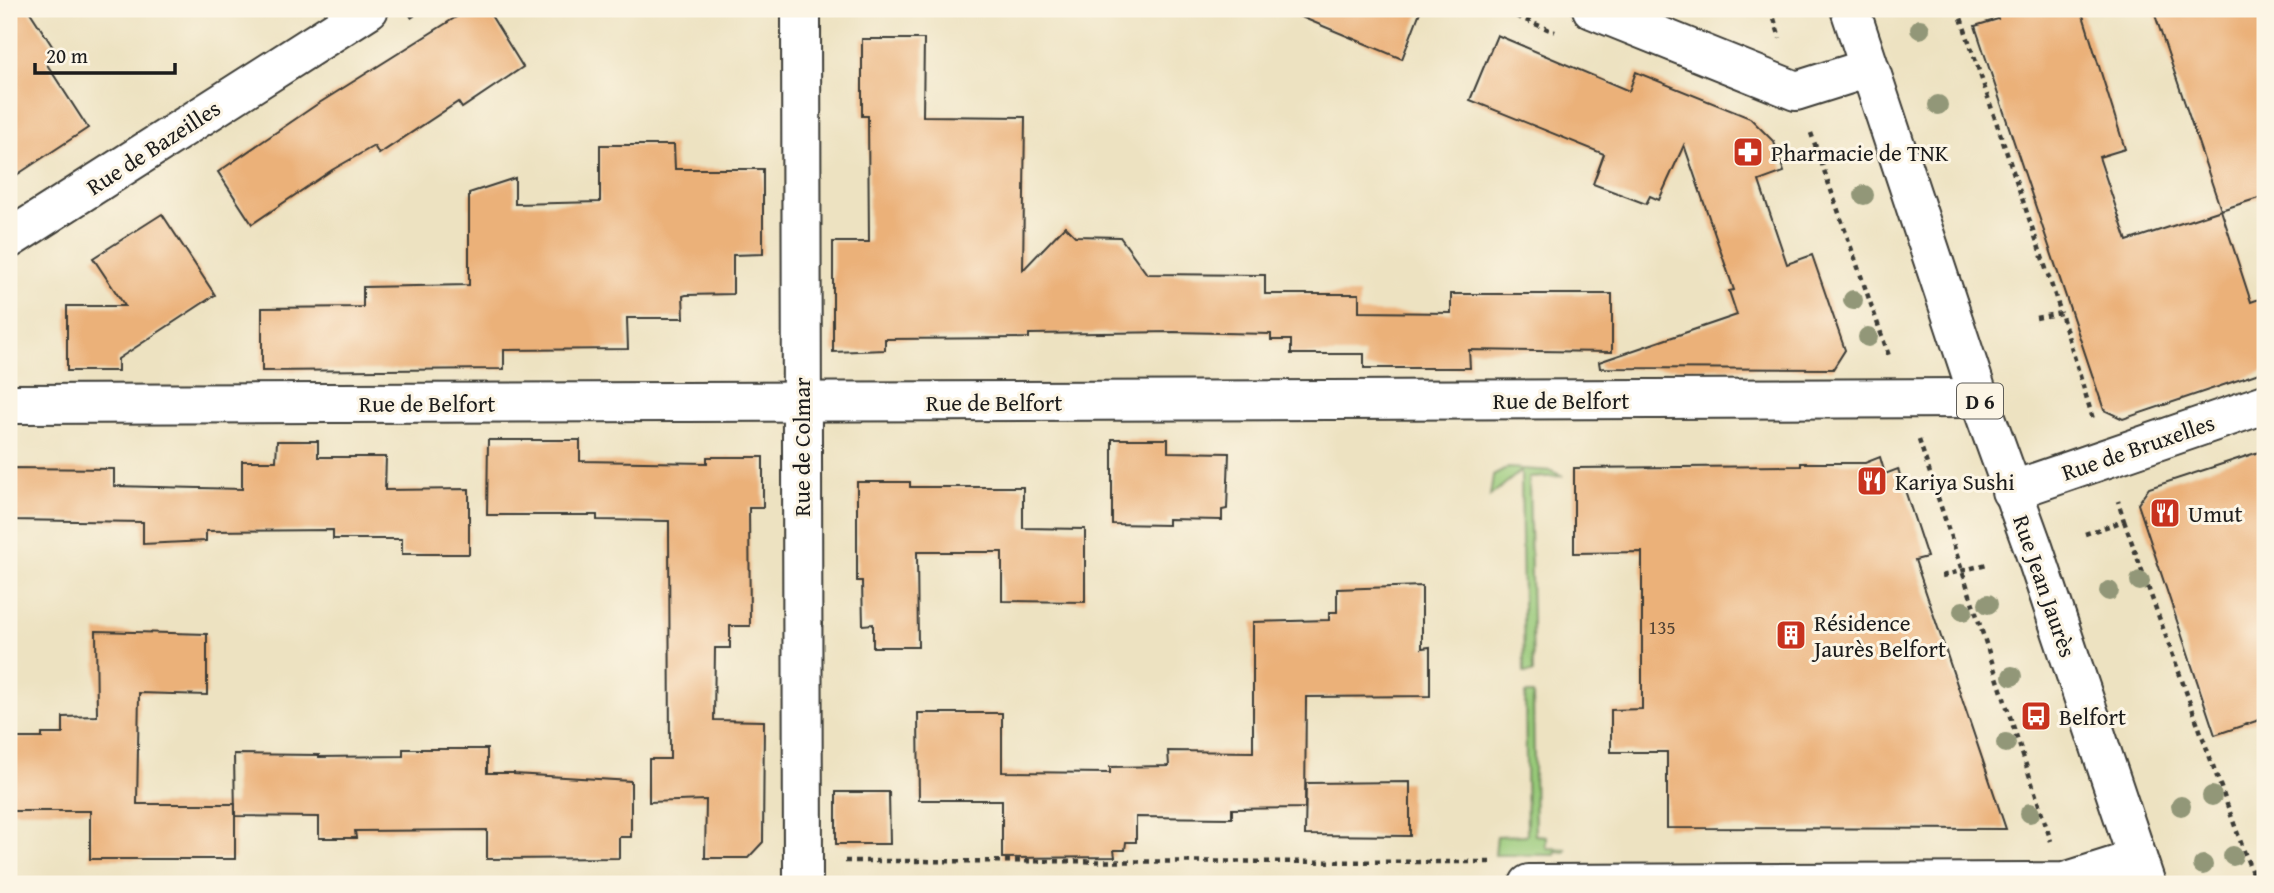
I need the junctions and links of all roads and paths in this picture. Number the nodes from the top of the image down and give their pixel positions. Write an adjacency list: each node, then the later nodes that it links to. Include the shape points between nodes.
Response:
1 (369, 9): 10 (street, Rue de Bazeilles)
2 (801, 9): 15 (street, Rue de Colmar)
3 (1592, 9): 8 (street, via 1796,91)
4 (1771, 9): 7 (path)
5 (1850, 9): 8 (street, Rue Jean Jaurès / D 6)
6 (1958, 9): 11 (path)
7 (1778, 31)
8 (1869, 68): 14 (street, Rue Jean Jaurès / D 6)
9 (1808, 125): 13 (path)
10 (9, 239)
11 (2060, 313): 12 (path); 18 (path)
12 (2036, 318)
13 (1890, 354)
14 (1979, 398): 15 (street, Rue de Belfort); 20 (street, Rue Jean Jaurès / D 6)
15 (801, 402): 16 (street, Rue de Belfort); 31 (street, Rue de Colmar)
16 (9, 404)
17 (2265, 404): 20 (street, Rue de Bruxelles)
18 (2095, 425)
19 (1917, 434): 25 (path)
20 (2011, 491): 30 (street, Rue Jean Jaurès / D 6)
21 (2116, 495): 22 (path)
22 (2124, 521): 23 (path); 33 (path)
23 (2085, 534)
24 (1987, 564): 25 (path)
25 (1962, 571): 26 (path); 27 (path, via 2052,846)
26 (1942, 576)
27 (2039, 847)
28 (835, 861): 29 (path)
29 (1499, 862)
30 (2141, 872): 32 (street, via 2064,882)
31 (803, 884)
32 (1529, 884)
33 (2256, 884)

